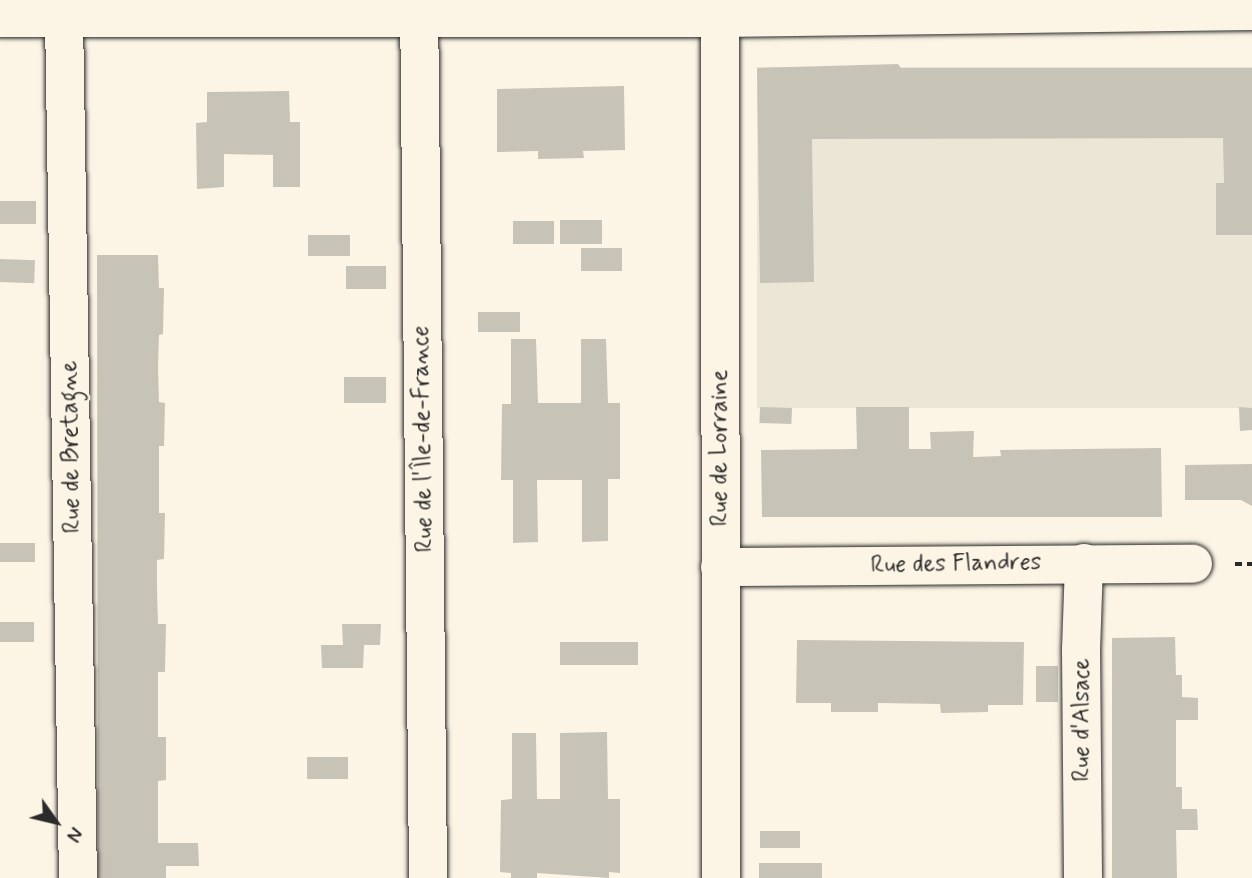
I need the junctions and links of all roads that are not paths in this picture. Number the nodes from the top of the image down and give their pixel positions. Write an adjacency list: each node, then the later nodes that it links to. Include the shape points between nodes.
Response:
1 (1109, 7): 3 (street); 6 (street)
2 (419, 9): 4 (street); 6 (street); 11 (street, Rue de l'Île-de-France)
3 (1252, 12)
4 (64, 17): 5 (street); 10 (street, Rue de Bretagne)
5 (0, 18)
6 (720, 18): 9 (street, Rue de Lorraine)
7 (1084, 563): 8 (street, Rue des Flandres); 9 (street, Rue des Flandres); 13 (street, Rue d'Alsace)
8 (1193, 564)
9 (720, 567): 12 (street, Rue de Lorraine)
10 (78, 878)
11 (428, 878)
12 (721, 878)
13 (1083, 878)

